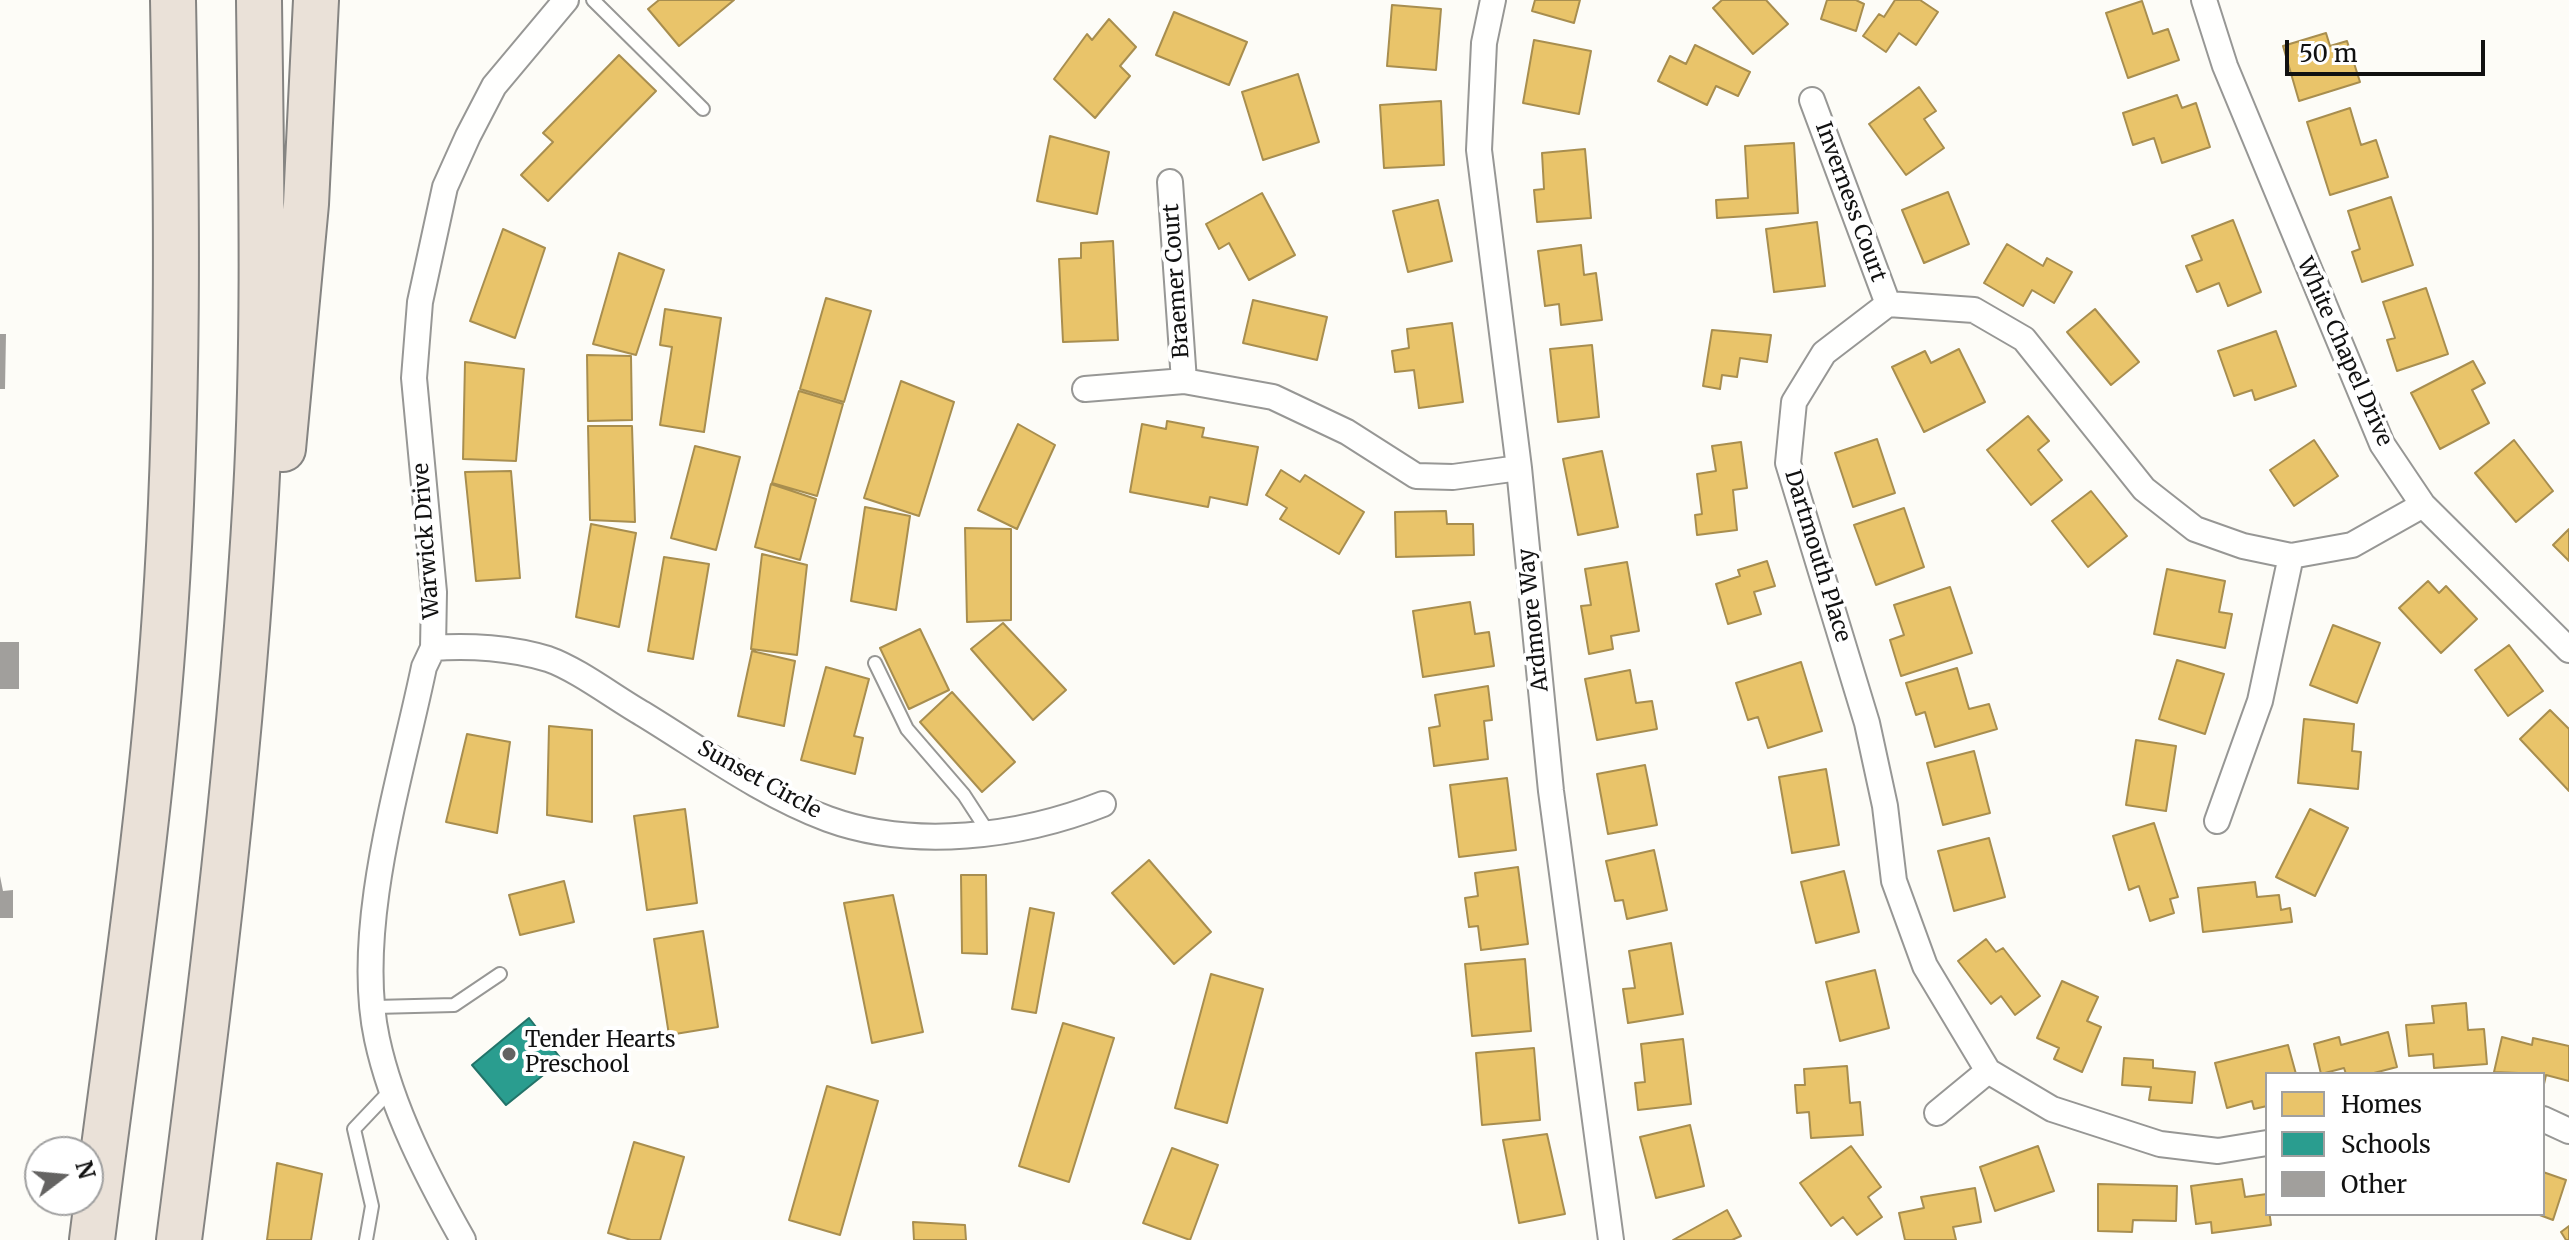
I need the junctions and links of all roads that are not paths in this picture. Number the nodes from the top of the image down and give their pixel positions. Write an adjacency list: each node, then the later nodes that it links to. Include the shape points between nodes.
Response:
1 (173, 0): 32 (highway, via 174,375 165,612 143,843)
2 (259, 0): 20 (highway, via 261,303)
3 (316, 0): 20 (highway, via 306,204 281,475)
4 (566, 0): 17 (street, Warwick Drive, via 494,86 468,136 445,187 420,302 414,378 434,592)
5 (593, 0): 9 (lane)
6 (1493, 0): 14 (street, Ardmore Way, via 1484,43 1479,150)
7 (2204, 0): 15 (street, White Chapel Drive, via 2225,66 2355,385 2382,444)
8 (1812, 100): 11 (street, Inverness Court)
9 (703, 109)
10 (1170, 182): 12 (street, Braemer Court)
11 (1888, 304): 16 (street, via 1974,310 2024,339 2144,489 2195,529); 26 (street, Dartmouth Place, via 1824,353 1794,402 1788,463 1867,723 1894,881 1925,966)
12 (1184, 381): 13 (street); 14 (street, via 1273,397 1347,432 1416,476)
13 (1085, 389)
14 (1519, 468): 36 (street, Ardmore Way, via 1551,791)
15 (2423, 505): 16 (street, via 2352,545); 18 (street, White Chapel Drive)
16 (2291, 556): 22 (street, via 2260,701)
17 (433, 648): 23 (street, Sunset Circle, via 464,646 549,660 774,793 829,819 890,834); 25 (street, Warwick Drive, via 424,667 380,876 371,946)
18 (2569, 650)
19 (875, 663): 23 (lane, via 907,729 964,795)
20 (244, 668): 33 (highway)
21 (1103, 804): 23 (street, Sunset Circle)
22 (2217, 821)
23 (988, 832)
24 (500, 974): 25 (lane, via 454,1005)
25 (375, 1007): 27 (street, Warwick Drive)
26 (1988, 1071): 28 (street); 31 (street, Dartmouth Place, via 2052,1109 2160,1144 2218,1151)
27 (390, 1091): 34 (lane, via 354,1129 372,1206); 35 (street, Warwick Drive)
28 (1937, 1113)
29 (2545, 1120): 30 (street)
30 (2569, 1131)
31 (2265, 1143)
32 (92, 1240)
33 (179, 1240)
34 (366, 1240)
35 (463, 1240)
36 (1611, 1240)

